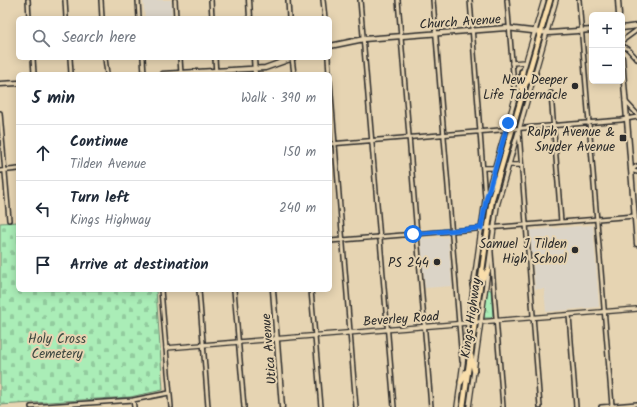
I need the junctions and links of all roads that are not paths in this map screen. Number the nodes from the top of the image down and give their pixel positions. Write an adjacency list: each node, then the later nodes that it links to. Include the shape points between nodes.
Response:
1 (28, 0): 21 (street)
2 (65, 0): 22 (street)
3 (101, 0): 23 (street)
4 (138, 0): 24 (street)
5 (175, 0): 25 (street)
6 (211, 0): 26 (street)
7 (249, 0): 27 (main road)
8 (288, 0): 28 (street)
9 (323, 0): 29 (street)
10 (360, 0): 42 (street)
11 (398, 0): 41 (street)
12 (433, 0): 39 (street)
13 (470, 0): 33 (street)
14 (507, 0): 31 (street)
15 (550, 0): 38 (main road, Kings Highway)
16 (556, 0): 40 (street, Kings Highway)
17 (579, 0): 36 (street)
18 (618, 0): 20 (main road)
19 (543, 1): 37 (street, Kings Highway)
20 (619, 12)
21 (29, 16)
22 (66, 16)
23 (102, 16)
24 (139, 16)
25 (176, 16)
26 (212, 16)
27 (250, 16)
28 (289, 16)
29 (325, 16)
30 (637, 26): 32 (main road)
31 (510, 28): 33 (main road, Church Avenue); 37 (main road, Church Avenue); 58 (street)
32 (625, 28)
33 (473, 30): 39 (main road, Church Avenue); 89 (street)
34 (589, 30): 36 (main road, Church Avenue)
35 (637, 30): 43 (street)
36 (581, 31): 40 (main road, Church Avenue); 84 (street)
37 (534, 32): 38 (main road, Church Avenue); 57 (street, Kings Highway)
38 (540, 32): 40 (main road, Church Avenue); 72 (main road, Kings Highway)
39 (436, 33): 41 (main road, Church Avenue); 90 (street)
40 (547, 33): 70 (street, Kings Highway)
41 (400, 36): 42 (main road, Church Avenue); 91 (street)
42 (364, 39): 44 (main road, Church Avenue); 92 (street)
43 (625, 39)
44 (332, 46)
45 (625, 48): 46 (street)
46 (637, 59)
47 (33, 60): 60 (street)
48 (70, 60): 61 (street)
49 (106, 60): 62 (street)
50 (143, 60): 63 (street)
51 (180, 60): 64 (street)
52 (215, 60): 65 (street)
53 (254, 60): 59 (main road)
54 (287, 60): 59 (main road, via 265,68)
55 (292, 60): 67 (street)
56 (328, 60): 68 (street)
57 (525, 62): 58 (street); 69 (street, Kings Highway)
58 (512, 63): 77 (street)
59 (254, 68): 65 (main road); 66 (main road)
60 (34, 72)
61 (71, 72)
62 (107, 72)
63 (144, 72)
64 (181, 72)
65 (216, 72)
66 (255, 72)
67 (294, 72)
68 (329, 72)
69 (522, 72): 76 (main road); 77 (street, Kings Highway)
70 (535, 73): 72 (main road); 86 (street, Kings Highway)
71 (16, 83): 73 (main road)
72 (526, 83): 76 (main road, Kings Highway)
73 (0, 84)
74 (624, 84): 78 (main road)
75 (551, 93): 85 (street)
76 (521, 98): 87 (main road, Kings Highway)
77 (515, 99): 88 (street, Kings Highway)
78 (625, 101): 81 (street); 83 (main road)
79 (332, 107): 93 (street)
80 (0, 113): 100 (street)
81 (637, 114)
82 (637, 117): 83 (street)
83 (627, 119): 84 (street); 101 (main road)
84 (588, 123): 85 (street); 108 (street)
85 (553, 126): 86 (street); 110 (street)
86 (519, 128): 87 (street); 94 (street); 95 (street, Kings Highway)
87 (513, 129): 88 (street); 104 (main road, Kings Highway)
88 (506, 130): 89 (street); 98 (street, Kings Highway)
89 (481, 132): 90 (street); 97 (street)
90 (444, 135): 91 (street); 116 (street)
91 (409, 138): 92 (street); 117 (street)
92 (372, 140): 93 (street); 118 (street)
93 (335, 144): 119 (street)
94 (521, 165): 95 (street); 111 (street)
95 (508, 166): 113 (street, Kings Highway)
96 (637, 166): 101 (street)
97 (484, 168): 98 (street); 106 (street)
98 (495, 168): 105 (street, Kings Highway)
99 (16, 169): 100 (street)
100 (4, 170): 102 (street); 109 (street)
101 (631, 170): 103 (street); 107 (main road)
102 (0, 171)
103 (637, 172)
104 (500, 174): 105 (main road); 115 (main road, Kings Highway, via 492,199)
105 (490, 188): 106 (street, Kings Highway)
106 (486, 200): 114 (street, Kings Highway)
107 (635, 216): 108 (street); 112 (main road)
108 (596, 219): 110 (street); 135 (street)
109 (9, 220)
110 (561, 222): 111 (street)
111 (526, 225): 113 (street); 137 (street)
112 (636, 226): 121 (main road)
113 (493, 227): 115 (street); 122 (street, Kings Highway)
114 (481, 228): 115 (street); 116 (street); 125 (street, Kings Highway)
115 (488, 228): 124 (main road, Kings Highway)
116 (452, 231): 117 (street); 142 (street)
117 (416, 234): 118 (street); 143 (street)
118 (380, 237): 119 (street); 144 (street)
119 (343, 240): 120 (street); 145 (street)
120 (332, 241)
121 (637, 244)
122 (491, 246): 123 (street, Kings Highway); 127 (street)
123 (488, 270): 124 (main road); 126 (street, Kings Highway)
124 (480, 282): 133 (main road, Kings Highway)
125 (473, 285): 133 (main road); 140 (street, Kings Highway)
126 (485, 287): 127 (street); 139 (street, Kings Highway)
127 (494, 287): 138 (street)
128 (161, 292): 150 (street)
129 (199, 292): 149 (street)
130 (234, 292): 148 (street)
131 (273, 292): 147 (main road, Utica Avenue)
132 (311, 292): 146 (street)
133 (477, 304): 141 (main road, Kings Highway)
134 (637, 309): 135 (street, Beverley Road)
135 (604, 312): 136 (street, Beverley Road); 161 (street)
136 (569, 315): 137 (street, Beverley Road); 177 (street)
137 (533, 318): 138 (street, Beverley Road); 176 (street)
138 (496, 321): 139 (street, Beverley Road); 175 (street)
139 (480, 322): 141 (street, Beverley Road); 154 (street, Kings Highway)
140 (468, 323): 141 (street, Beverley Road); 142 (street, Beverley Road); 152 (street, Kings Highway)
141 (474, 323): 151 (main road, Kings Highway)
142 (460, 324): 143 (street, Beverley Road); 152 (street)
143 (424, 326): 144 (street, Beverley Road); 171 (street)
144 (387, 329): 145 (street, Beverley Road); 170 (street)
145 (350, 332): 146 (street, Beverley Road); 169 (street)
146 (315, 335): 147 (street, Beverley Road); 168 (street)
147 (277, 339): 148 (street, Beverley Road); 167 (main road, Utica Avenue)
148 (239, 342): 149 (street, Beverley Road); 166 (street)
149 (203, 345): 150 (street, Beverley Road); 165 (street)
150 (166, 348): 156 (street)
151 (470, 352): 153 (main road, Kings Highway); 154 (main road)
152 (462, 366): 155 (street, Kings Highway)
153 (468, 369): 155 (main road); 173 (main road, Kings Highway)
154 (474, 370): 174 (street, Kings Highway)
155 (461, 382): 172 (street, Kings Highway)
156 (170, 393): 157 (street); 164 (street)
157 (133, 400): 159 (street); 163 (street)
158 (637, 404): 161 (street)
159 (98, 405): 160 (street)
160 (61, 406): 162 (street)
161 (612, 406): 178 (street)
162 (31, 407)
163 (134, 407)
164 (171, 407)
165 (208, 407)
166 (244, 407)
167 (282, 407)
168 (321, 407)
169 (356, 407)
170 (394, 407)
171 (430, 407)
172 (457, 407)
173 (463, 407)
174 (469, 407)
175 (503, 407)
176 (540, 407)
177 (576, 407)
178 (601, 407)

